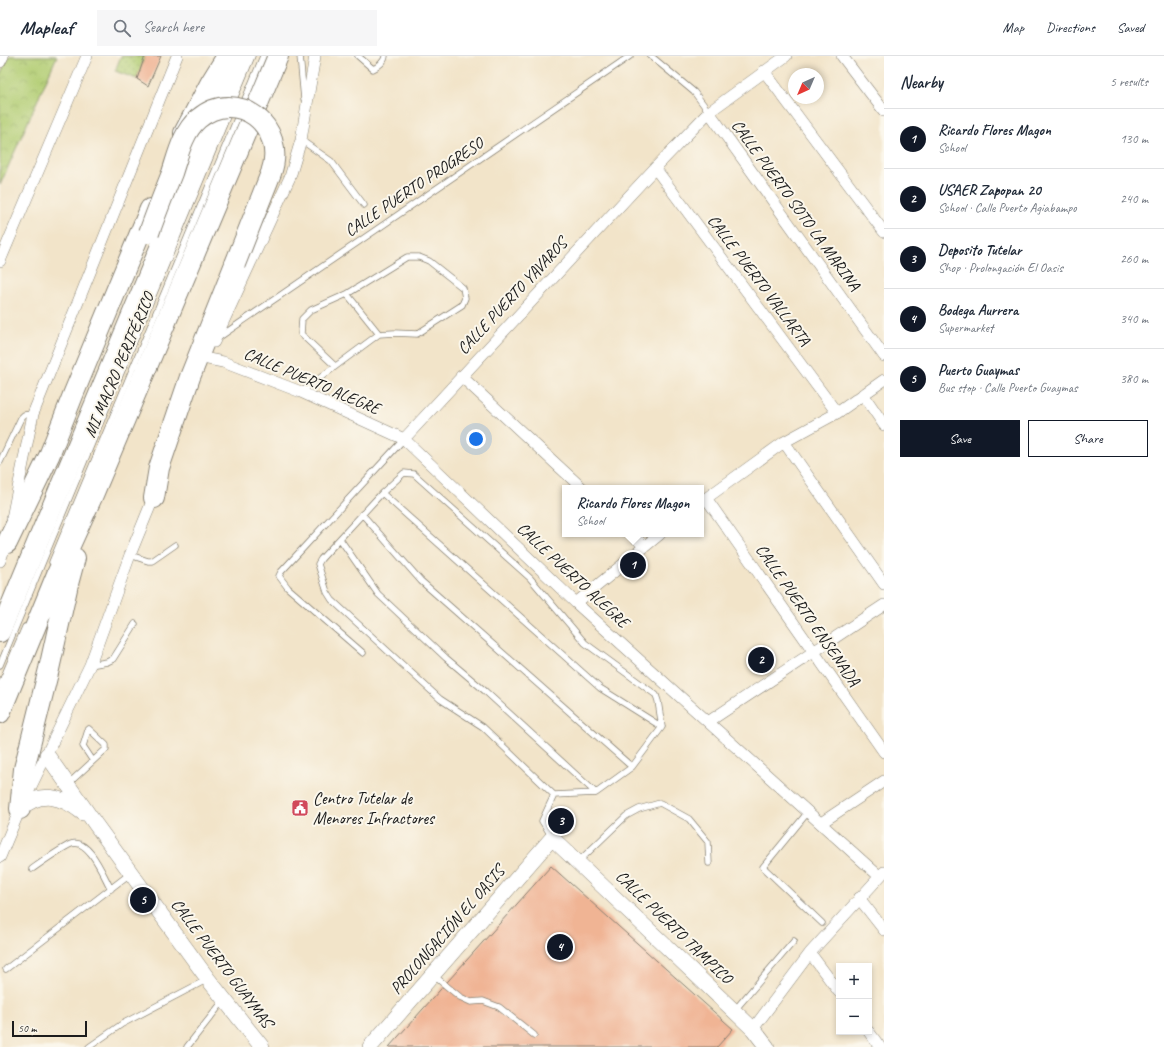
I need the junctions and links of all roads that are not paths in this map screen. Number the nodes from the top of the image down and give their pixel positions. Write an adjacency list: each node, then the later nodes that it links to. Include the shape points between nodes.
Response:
1 (3, 56): 17 (street)
2 (87, 56): 26 (street)
3 (177, 56): 39 (street)
4 (227, 56): 43 (highway, via 173,154)
5 (240, 56): 45 (highway)
6 (252, 56): 69 (lane, MI MACRO PERIFÉRICO)
7 (264, 56): 60 (lane, MI MACRO PERIFÉRICO)
8 (278, 56): 48 (highway)
9 (300, 56): 19 (lane)
10 (315, 56): 19 (street)
11 (358, 56): 12 (lane, via 373,69)
12 (385, 56)
13 (630, 56): 29 (lane, CALLE PUERTO PROGRESO)
14 (651, 56): 21 (lane, via 694,92)
15 (786, 56): 18 (street, CALLE PUERTO YAVAROS)
16 (842, 56): 20 (street)
17 (0, 62)
18 (764, 71): 21 (street, CALLE PUERTO YAVAROS); 25 (street)
19 (306, 109): 22 (street)
20 (884, 111)
21 (709, 112): 23 (street, CALLE PUERTO YAVAROS); 30 (street, CALLE PUERTO SOTO LA MARINA)
22 (302, 140): 24 (lane, via 331,161); 29 (street, via 290,177)
23 (655, 168): 33 (street, CALLE PUERTO YAVAROS); 38 (street, CALLE PUERTO VALLARTA)
24 (364, 204)
25 (884, 232)
26 (0, 261)
27 (347, 294): 28 (lane); 28 (lane, via 407,257 419,257 429,261 463,288 465,298 462,305 417,334); 32 (lane, via 311,310 302,319 301,334)
28 (379, 334): 32 (lane)
29 (215, 340): 31 (street)
30 (884, 356)
31 (208, 359): 35 (street, CALLE PUERTO ALEGRE, via 223,362); 49 (street)
32 (335, 366): 35 (lane)
33 (461, 376): 41 (street, CALLE PUERTO YAVAROS); 46 (street)
34 (884, 380): 36 (street)
35 (301, 392): 41 (street, CALLE PUERTO ALEGRE)
36 (863, 394): 38 (street); 40 (street)
37 (79, 409): 43 (highway); 45 (highway); 49 (highway, bridge, via 183,142 193,124 212,110 228,107 243,110 257,117 267,128 274,142 275,158 271,173 190,377 158,468)
38 (837, 413): 42 (street)
39 (33, 414): 44 (lane, via 21,418); 58 (street)
40 (884, 425)
41 (404, 439): 62 (street, CALLE PUERTO ALEGRE); 68 (lane, CALLE PUERTO YAVAROS, via 280,572 288,588)
42 (784, 442): 50 (street); 61 (street)
43 (49, 456): 58 (highway)
44 (0, 462)
45 (71, 464): 66 (highway)
46 (579, 485)
47 (382, 493): 52 (lane); 74 (lane, via 600,688); 74 (lane, via 404,473 414,474 530,578 586,643 656,696)
48 (92, 497): 72 (highway, via 57,574); 83 (highway, via 68,584 24,769)
49 (154, 498): 59 (street)
50 (704, 499)
51 (704, 501): 67 (street, CALLE PUERTO ENSENADA)
52 (362, 514): 55 (lane); 78 (lane, via 421,582)
53 (635, 537): 57 (street)
54 (656, 537): 57 (street)
55 (340, 539): 81 (lane, via 378,594); 82 (lane, via 318,564 332,600 440,699 483,727)
56 (175, 545): 59 (lane, via 152,561)
57 (644, 546): 62 (street)
58 (3, 552)
59 (130, 555): 70 (street)
60 (49, 568)
61 (884, 584)
62 (576, 603): 73 (street, CALLE PUERTO ALEGRE)
63 (884, 605): 67 (street)
64 (28, 620): 71 (lane)
65 (135, 624): 70 (lane, via 113,658 108,662)
66 (0, 632)
67 (813, 652): 73 (street); 75 (street, CALLE PUERTO ENSENADA)
68 (363, 653)
69 (0, 665)
70 (90, 665): 76 (street)
71 (0, 686)
72 (0, 713)
73 (708, 722): 84 (street, CALLE PUERTO ALEGRE)
74 (662, 726): 78 (lane)
75 (884, 752)
76 (47, 755): 80 (street, CALLE PUERTO GUAYMAS); 83 (street)
77 (93, 761): 77 (lane, via 107,747 89,729 83,746); 80 (lane)
78 (632, 767): 81 (lane)
79 (884, 781): 85 (street)
80 (68, 784): 86 (street, CALLE PUERTO GUAYMAS)
81 (596, 793): 82 (lane)
82 (554, 795): 87 (lane, via 542,821)
83 (20, 809): 86 (street, CALLE PUERTO GUAYMAS, via 30,802 49,796 70,803); 88 (street)
84 (808, 812): 85 (street, CALLE PUERTO ALEGRE); 96 (lane, via 763,867)
85 (821, 823): 93 (street, CALLE PUERTO ALEGRE)
86 (96, 824): 92 (street, CALLE PUERTO GUAYMAS)
87 (552, 838): 89 (street, CALLE PUERTO TAMPICO); 101 (street, PROLONGACIÓN EL OASIS)
88 (0, 858)
89 (578, 862): 90 (lane, via 626,816 660,803 690,819 708,842); 105 (street, CALLE PUERTO TAMPICO)
90 (709, 863)
91 (32, 869): 94 (lane, via 72,843 81,844 92,853)
92 (131, 873): 94 (lane); 102 (street, CALLE PUERTO GUAYMAS)
93 (882, 874): 95 (street)
94 (111, 889): 100 (lane)
95 (859, 898): 97 (street); 99 (street)
96 (822, 923)
97 (884, 930)
98 (794, 941): 105 (lane)
99 (810, 953): 103 (street); 106 (street)
100 (6, 969)
101 (433, 975): 107 (lane, via 460,997 471,1002 483,1001 499,1007); 112 (street, PROLONGACIÓN EL OASIS)
102 (208, 979): 104 (street, CALLE PUERTO GUAYMAS); 109 (lane, via 122,1024)
103 (836, 988)
104 (224, 1000): 110 (lane); 111 (street, CALLE PUERTO GUAYMAS)
105 (734, 1011): 106 (street, CALLE PUERTO TAMPICO)
106 (753, 1030): 113 (street, CALLE PUERTO TAMPICO)
107 (534, 1035)
108 (871, 1035): 114 (street)
109 (89, 1047)
110 (187, 1047)
111 (262, 1047)
112 (370, 1047)
113 (767, 1047)
114 (880, 1047)

